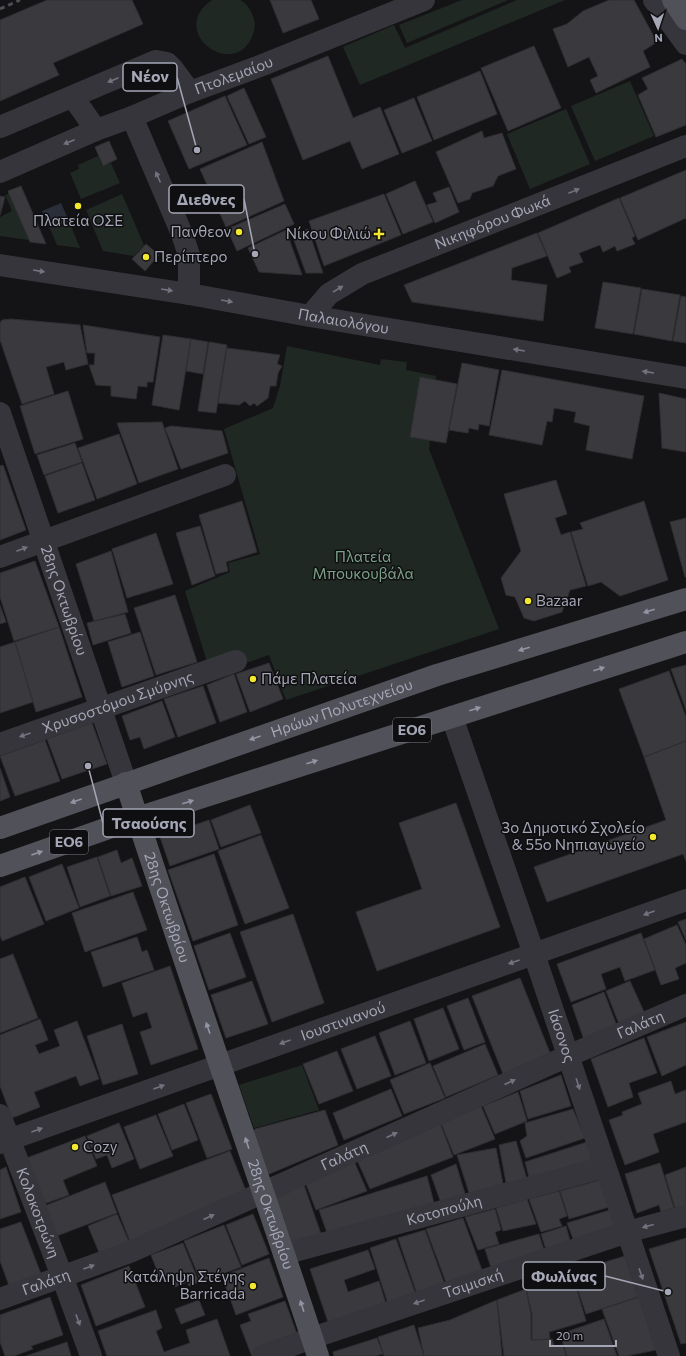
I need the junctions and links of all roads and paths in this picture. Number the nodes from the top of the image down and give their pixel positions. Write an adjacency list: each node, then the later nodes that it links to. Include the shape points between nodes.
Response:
1 (424, 0): 6 (street, Πτολεμαίου)
2 (654, 0): 5 (street)
3 (673, 0): 4 (main road)
4 (686, 19)
5 (686, 44)
6 (190, 92): 7 (street, one-way to 7, via 167,63 156,61); 8 (street, Πτολεμαίου)
7 (73, 97): 9 (street); 10 (street)
8 (132, 117): 10 (street, Πτολεμαίου); 14 (street, one-way to 8, via 189,261 182,234)
9 (0, 127)
10 (96, 130): 12 (street, Πτολεμαίου, one-way to 12)
11 (686, 146): 15 (street, Νικηφόρου Φωκά, one-way to 11, via 329,294 362,274)
12 (0, 172)
13 (0, 265): 14 (street, Παλαιολόγου, one-way to 14)
14 (189, 294): 15 (street, Παλαιολόγου, one-way to 15)
15 (310, 316): 16 (street, Παλαιολόγου, one-way to 15)
16 (686, 378)
17 (0, 414): 19 (street, 28ης Οκτωβρίου)
18 (224, 475): 19 (street)
19 (44, 541): 20 (street, one-way to 19); 24 (street, 28ης Οκτωβρίου)
20 (0, 557)
21 (686, 599): 27 (main road, Ηρώων Πολυτεχνείου / ΕΟ6, one-way to 27, via 437,675)
22 (686, 642): 25 (main road, ΕΟ6, one-way to 22)
23 (236, 661): 24 (street, Χρυσοστόμου Σμύρνης)
24 (101, 709): 26 (street, Χρυσοστόμου Σμύρνης, one-way to 26); 27 (street, 28ης Οκτωβρίου)
25 (452, 717): 28 (main road, ΕΟ6, one-way to 25); 32 (street, Ιάσονος)
26 (0, 744)
27 (126, 783): 28 (main road, 28ης Οκτωβρίου); 29 (main road, Ηρώων Πολυτεχνείου / ΕΟ6, one-way to 29)
28 (137, 818): 30 (main road, ΕΟ6, one-way to 28); 35 (main road, 28ης Οκτωβρίου, one-way to 28)
29 (0, 828)
30 (0, 866)
31 (686, 900): 32 (street, Ιουστινιανού, one-way to 32)
32 (534, 954): 34 (street, Ιάσονος); 35 (street, Ιουστινιανού, one-way to 35)
33 (686, 1005): 34 (street, Γαλάτη)
34 (568, 1056): 38 (street, Ιάσονος, one-way to 38); 39 (street, Γαλάτη, one-way to 34)
35 (221, 1065): 37 (street, Ιουστινιανού, one-way to 35); 39 (main road, 28ης Οκτωβρίου, one-way to 35)
36 (0, 1115): 37 (street, Κολοκοτρώνη)
37 (5, 1142): 43 (street, Κολοκοτρώνη)
38 (605, 1167): 41 (street, Ιάσονος); 42 (street, Κοτοπούλη)
39 (264, 1193): 42 (main road, 28ης Οκτωβρίου); 43 (street, Γαλάτη, one-way to 39, via 130,1252)
40 (686, 1216): 41 (street, Τσιμισκή, one-way to 41)
41 (627, 1232): 45 (street, Τσιμισκή, one-way to 45); 46 (street, Ιάσονος, one-way to 46)
42 (284, 1254): 45 (main road, 28ης Οκτωβρίου, one-way to 42)
43 (62, 1276): 44 (street, Γαλάτη); 47 (street, Κολοκοτρώνη, one-way to 47)
44 (0, 1299)
45 (315, 1347): 48 (street, Τσιμισκή)
46 (669, 1354)
47 (91, 1356)
48 (262, 1356)

